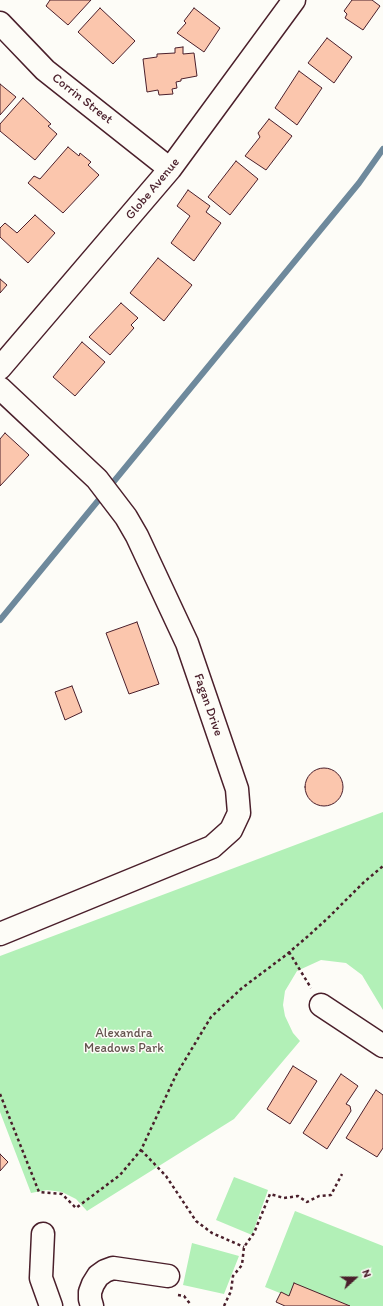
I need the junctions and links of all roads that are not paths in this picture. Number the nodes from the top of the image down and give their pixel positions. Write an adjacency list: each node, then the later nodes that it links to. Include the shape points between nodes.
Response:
1 (294, 0): 3 (street, Globe Avenue)
2 (0, 23): 3 (street, Corrin Street, via 45,70)
3 (170, 169): 4 (street, Globe Avenue)
4 (0, 368)
5 (0, 388): 6 (street, Fagan Drive, via 97,480 126,517 137,536 186,643 238,789 239,813 231,830 212,847)
6 (0, 934)
7 (321, 1005): 8 (street)
8 (383, 1046)
9 (43, 1234): 11 (street, via 41,1278)
10 (171, 1285): 12 (street, via 113,1268 98,1276 93,1284 90,1292)
11 (51, 1306)
12 (92, 1306)

